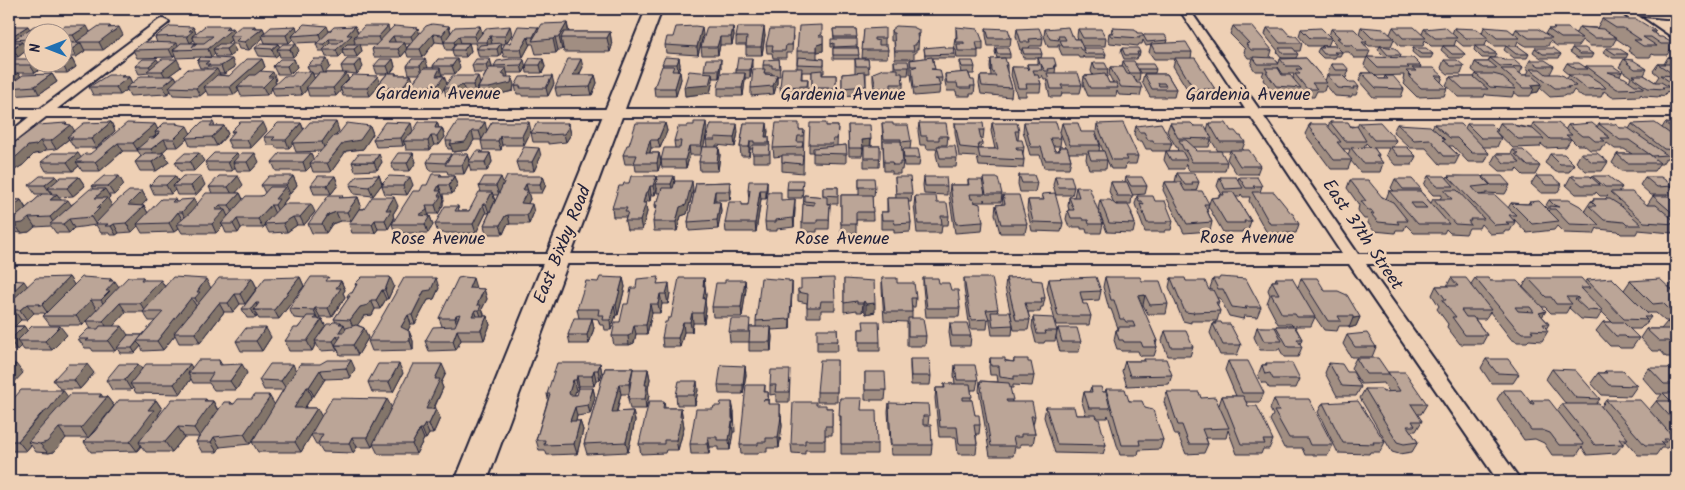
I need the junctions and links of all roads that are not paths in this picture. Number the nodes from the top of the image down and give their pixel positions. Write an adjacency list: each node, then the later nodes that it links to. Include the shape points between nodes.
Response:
1 (654, 9): 9 (street, East Bixby Road)
2 (1184, 9): 10 (street, East 37th Street)
3 (1621, 9): 4 (street); 6 (street)
4 (1676, 14)
5 (164, 22): 8 (street)
6 (1676, 47)
7 (9, 113): 8 (street, Gardenia Avenue)
8 (43, 113): 9 (street, Gardenia Avenue); 12 (street)
9 (614, 113): 10 (street, Gardenia Avenue); 15 (street, East Bixby Road)
10 (1257, 114): 11 (street, Gardenia Avenue); 13 (street, East 37th Street)
11 (1676, 114)
12 (9, 139)
13 (1353, 258): 15 (street, Rose Avenue); 16 (street, Rose Avenue); 18 (street, East 37th Street)
14 (9, 259): 15 (street, Rose Avenue)
15 (558, 259): 17 (street, East Bixby Road)
16 (1676, 259)
17 (471, 481)
18 (1510, 481)

